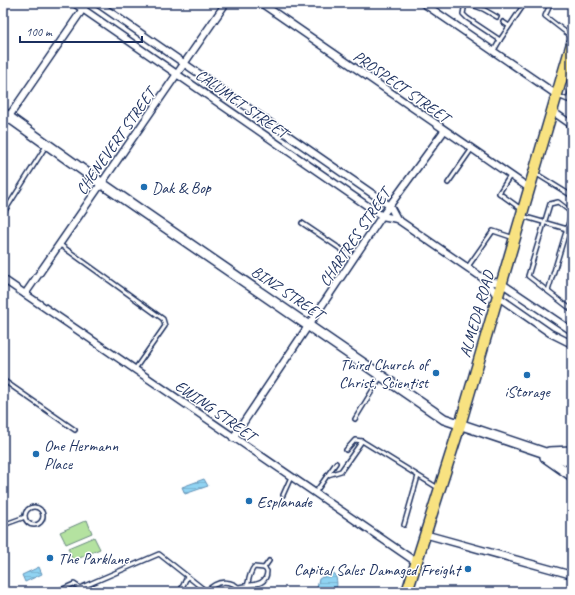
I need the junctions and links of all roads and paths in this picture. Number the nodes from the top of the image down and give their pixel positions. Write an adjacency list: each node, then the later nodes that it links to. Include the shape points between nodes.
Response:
1 (74, 3): 10 (street, CALUMET STREET)
2 (88, 3): 10 (street)
3 (97, 3): 18 (street, CALUMET STREET)
4 (226, 3): 18 (street, CHENEVERT STREET)
5 (261, 3): 27 (street, PROSPECT STREET)
6 (423, 3): 17 (street)
7 (466, 3): 11 (lane); 15 (lane, via 463,14)
8 (525, 3): 13 (lane)
9 (552, 3): 14 (lane, via 545,16)
10 (83, 9): 19 (street, CALUMET STREET); 24 (street)
11 (497, 17)
12 (503, 22): 13 (lane)
13 (509, 26): 15 (lane)
14 (572, 37)
15 (500, 40): 17 (lane)
16 (572, 43): 20 (main road, ALMEDA ROAD)
17 (493, 52): 22 (street)
18 (184, 64): 19 (street, CHENEVERT STREET); 36 (street, CALUMET STREET)
19 (177, 74): 32 (street, CHENEVERT STREET); 40 (street, CALUMET STREET)
20 (567, 76): 22 (main road, ALMEDA ROAD)
21 (572, 87): 22 (lane, via 568,100)
22 (557, 96): 23 (main road, ALMEDA ROAD)
23 (552, 111): 26 (street); 30 (main road, ALMEDA ROAD)
24 (6, 115): 25 (street); 28 (main road, BINZ STREET)
25 (3, 125)
26 (572, 125)
27 (444, 131): 29 (street, PROSPECT STREET); 36 (street, CHARTRES STREET)
28 (47, 144): 32 (main road, BINZ STREET); 39 (lane)
29 (471, 150): 31 (street, PROSPECT STREET); 33 (lane)
30 (534, 172): 34 (main road, ALMEDA ROAD); 35 (lane)
31 (510, 176): 34 (street, PROSPECT STREET); 38 (lane, via 499,193)
32 (101, 183): 46 (street, CHENEVERT STREET); 56 (main road, BINZ STREET)
33 (448, 183)
34 (529, 188): 38 (main road, ALMEDA ROAD)
35 (572, 196)
36 (390, 206): 40 (street, CHARTRES STREET); 41 (street, CALUMET STREET)
37 (572, 212): 42 (lane, via 558,202 550,204); 44 (lane)
38 (521, 213): 42 (lane); 45 (main road, ALMEDA ROAD)
39 (3, 214)
40 (382, 216): 41 (street, CALUMET STREET); 47 (street, CHARTRES STREET)
41 (397, 219): 48 (street, CALUMET STREET)
42 (544, 222): 44 (lane); 52 (lane, via 528,276)
43 (302, 223): 47 (lane)
44 (567, 229): 52 (lane)
45 (514, 238): 48 (lane, via 493,231); 51 (main road, ALMEDA ROAD)
46 (59, 244): 53 (street, CHENEVERT STREET); 59 (lane, via 163,319 165,326)
47 (354, 258): 56 (street, CHARTRES STREET)
48 (467, 268): 50 (street, CALUMET STREET)
49 (3, 279): 53 (street, EWING STREET)
50 (487, 281): 51 (street, CALUMET STREET); 54 (street, CALUMET STREET)
51 (501, 283): 54 (main road, ALMEDA ROAD); 57 (street)
52 (548, 291): 55 (lane)
53 (25, 294): 59 (street, EWING STREET)
54 (497, 296): 58 (street, via 550,333); 63 (main road, ALMEDA ROAD)
55 (572, 310)
56 (309, 325): 60 (main road, BINZ STREET); 65 (street, CHARTRES STREET)
57 (572, 331)
58 (572, 344)
59 (134, 370): 65 (street, EWING STREET)
60 (382, 375): 62 (lane); 63 (main road, BINZ STREET, via 444,419)
61 (3, 380): 64 (lane)
62 (355, 419)
63 (460, 425): 68 (main road, BINZ STREET); 76 (main road, ALMEDA ROAD)
64 (75, 430)
65 (233, 438): 75 (street, EWING STREET)
66 (362, 441): 67 (lane, via 355,440); 72 (lane, via 341,472); 73 (lane)
67 (346, 450)
68 (536, 450): 69 (main road); 70 (main road, BINZ STREET); 74 (main road)
69 (572, 451)
70 (572, 462)
71 (336, 463): 72 (lane)
72 (328, 475): 77 (lane)
73 (418, 476): 76 (lane); 81 (lane)
74 (572, 476)
75 (291, 477): 77 (street, EWING STREET); 78 (lane)
76 (439, 489): 82 (main road, ALMEDA ROAD)
77 (315, 493): 84 (street, EWING STREET)
78 (283, 494)
79 (25, 517): 79 (lane, via 30,524 35,525 40,522 42,514 40,509 31,508); 80 (lane)
80 (3, 525)
81 (404, 525)
82 (424, 534): 84 (main road, ALMEDA ROAD); 86 (street)
83 (269, 561): 85 (lane)
84 (416, 562): 94 (main road, ALMEDA ROAD)
85 (264, 568): 88 (lane, via 254,568 249,576); 88 (lane, via 267,577 264,582 259,585)
86 (572, 575)
87 (187, 577): 90 (lane, via 158,554 80,588 74,584); 91 (lane); 92 (lane)
88 (249, 584): 89 (lane); 93 (lane)
89 (239, 587): 92 (lane, via 218,582); 93 (lane)
90 (56, 592)
91 (180, 592)
92 (206, 592)
93 (244, 592)
94 (407, 592)

